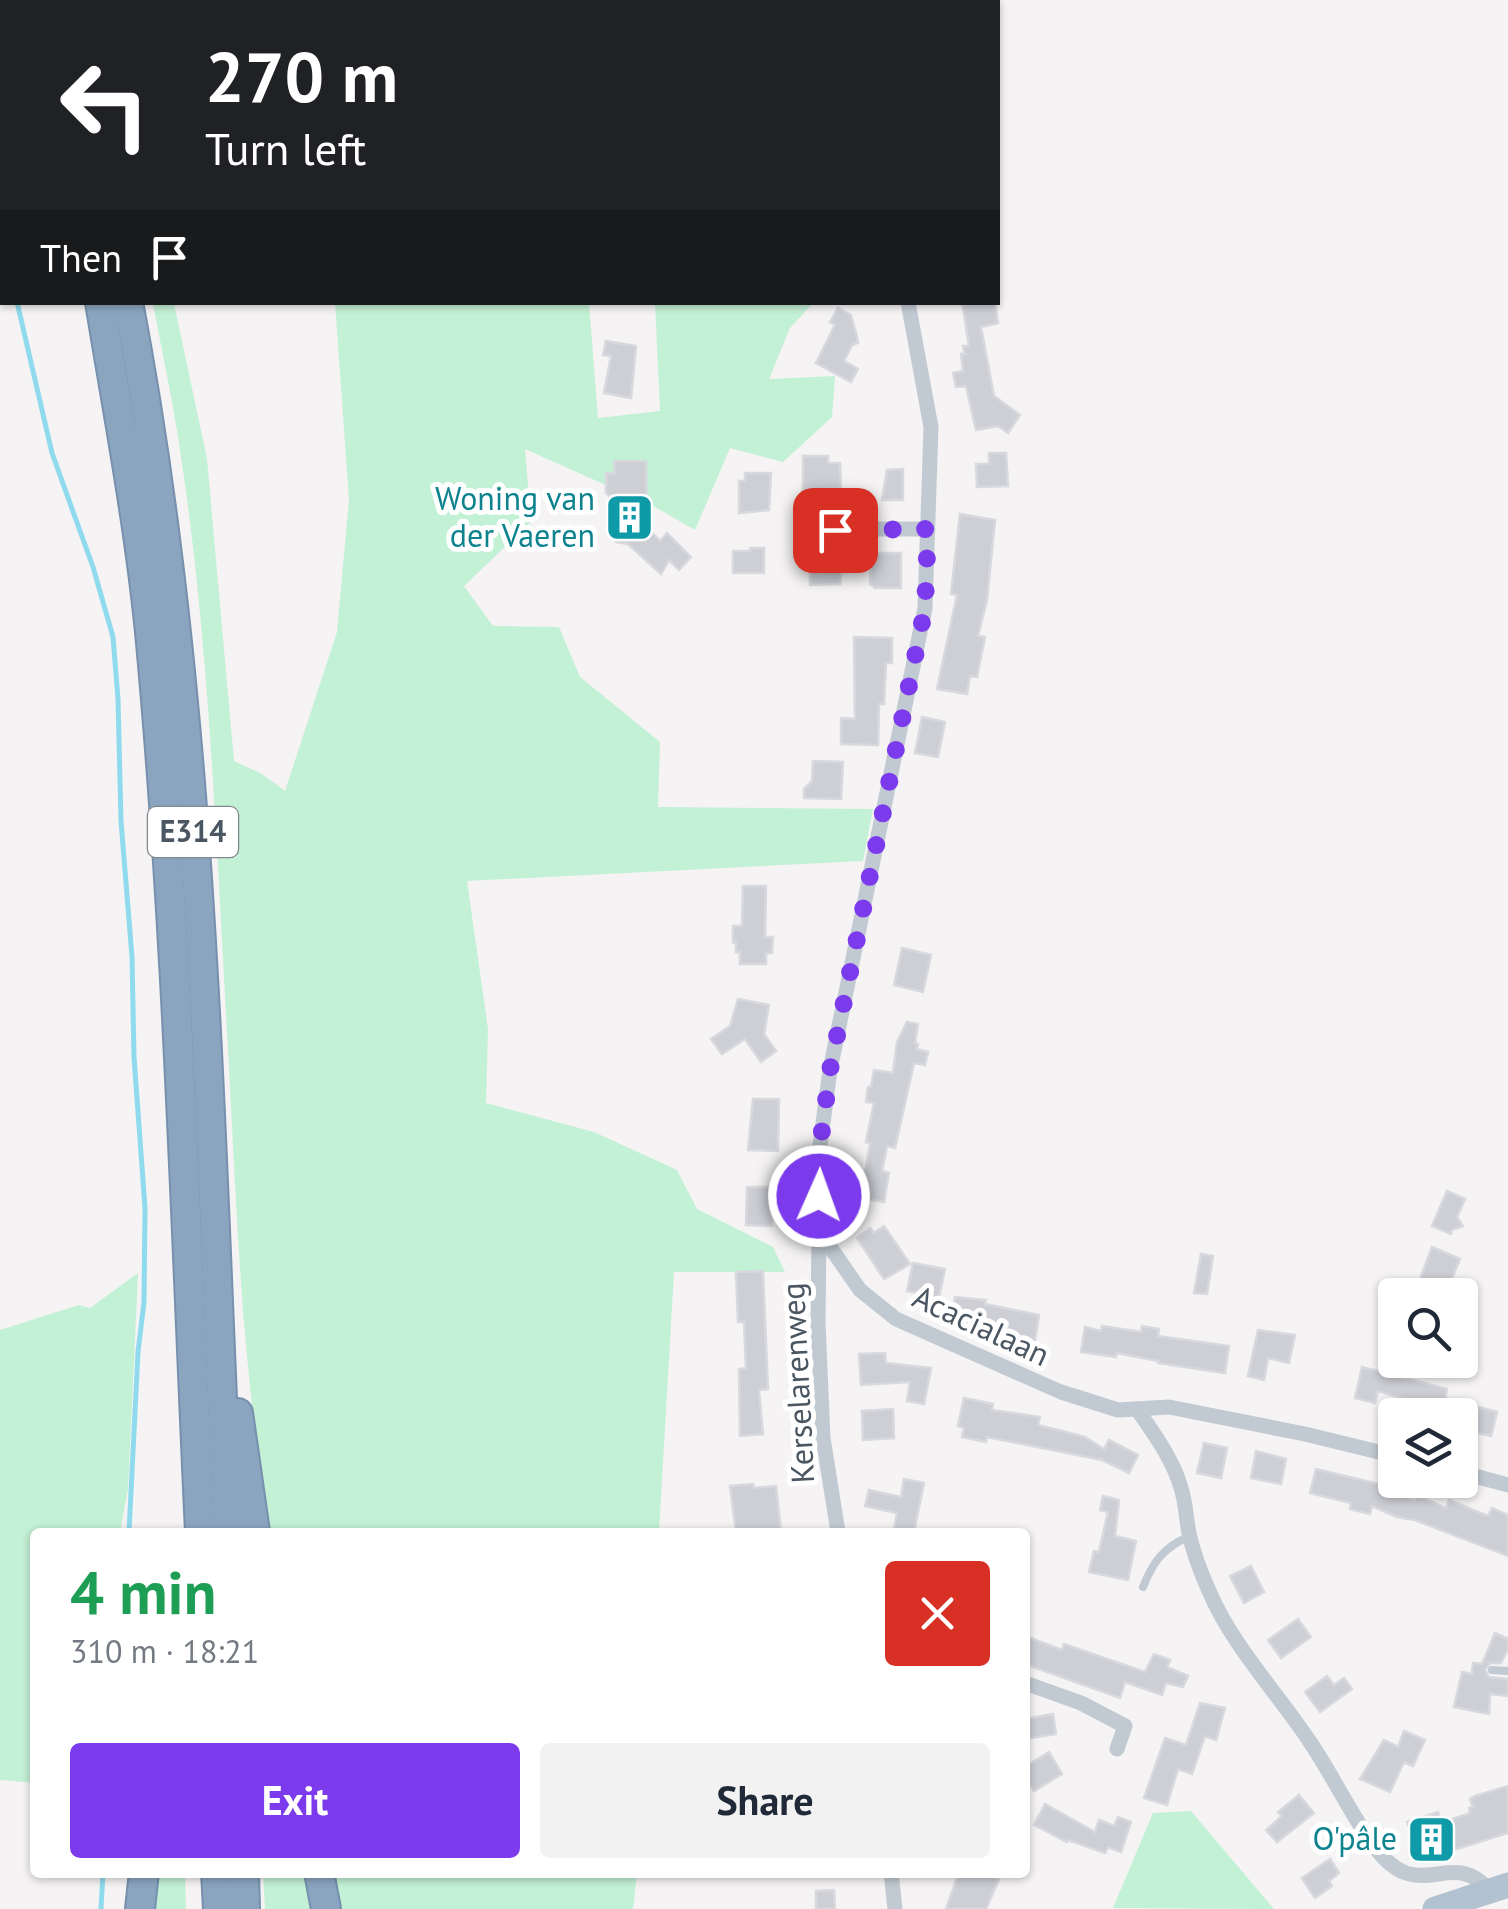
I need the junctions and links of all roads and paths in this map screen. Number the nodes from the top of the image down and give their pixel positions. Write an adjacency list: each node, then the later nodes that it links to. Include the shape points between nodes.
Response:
1 (100, 305): 7 (highway, E314, via 150,630)
2 (129, 305): 8 (highway, E314, via 176,626 194,844)
3 (909, 305): 4 (street, via 930,427)
4 (928, 529): 5 (street); 6 (street, via 921,627 830,1070 818,1161)
5 (804, 530)
6 (820, 1231): 9 (street, Acacialaan, via 860,1290 896,1319 1062,1392 1118,1410); 17 (street, Kerselarenweg, via 822,1438)
7 (191, 1342): 13 (highway, via 178,1375); 14 (highway, E314)
8 (220, 1365): 15 (highway, E314); 16 (highway, via 237,1404)
9 (1141, 1409): 10 (street, Acacialaan, via 1168,1407); 18 (street, via 1182,1488)
10 (1378, 1452)
11 (1478, 1477): 12 (street)
12 (1508, 1485)
13 (180, 1528)
14 (200, 1528)
15 (228, 1528)
16 (254, 1528)
17 (837, 1528)
18 (1190, 1537): 19 (lane, via 1152,1563); 29 (street, via 1210,1593 1244,1651 1395,1872 1410,1879 1478,1876)
19 (1143, 1586)
20 (1492, 1670): 21 (lane)
21 (1508, 1671)
22 (1030, 1685): 23 (street, via 1124,1726)
23 (1116, 1749)
24 (143, 1878): 30 (highway)
25 (216, 1878): 31 (highway)
26 (244, 1878): 32 (highway)
27 (321, 1878): 33 (highway)
28 (892, 1878): 34 (street)
29 (1496, 1896): 35 (main road)
30 (140, 1909)
31 (218, 1909)
32 (246, 1909)
33 (326, 1909)
34 (896, 1909)
35 (1435, 1909)

